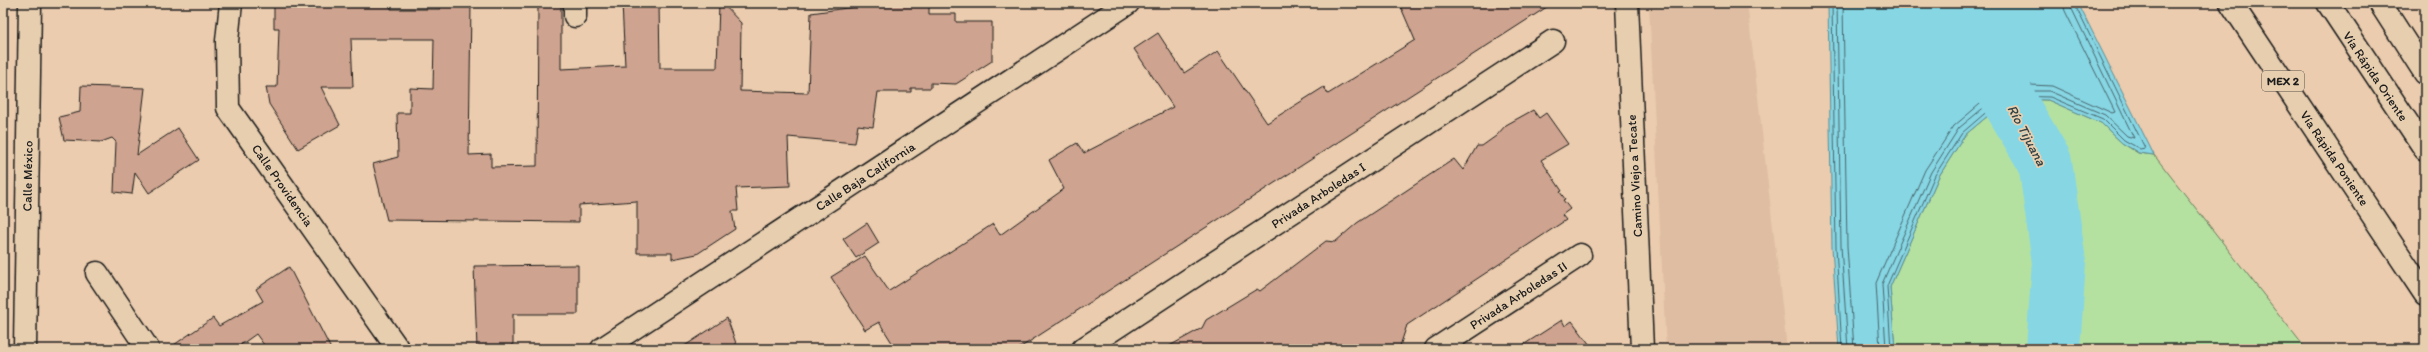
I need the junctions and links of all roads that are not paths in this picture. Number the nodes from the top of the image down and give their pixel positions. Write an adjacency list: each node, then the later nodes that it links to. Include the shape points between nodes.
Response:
1 (30, 3): 14 (main road, Calle México)
2 (231, 3): 16 (main road, Calle Providencia, via 227,40 228,108)
3 (1128, 3): 17 (main road, Calle Baja California)
4 (1627, 3): 20 (main road, Camino Viejo a Tecate)
5 (2232, 3): 13 (main road, Vía Rápida Poniente / MEX 2)
6 (2328, 3): 10 (main road, Vía Rápida Oriente)
7 (2380, 3): 9 (main road)
8 (1553, 41): 18 (main road, Privada Arboledas I)
9 (2425, 72)
10 (2425, 148)
11 (1580, 254): 19 (main road, Privada Arboledas II)
12 (97, 273): 15 (main road)
13 (2425, 294)
14 (25, 349)
15 (148, 349)
16 (398, 349)
17 (602, 349)
18 (1083, 349)
19 (1436, 349)
20 (1642, 349)

